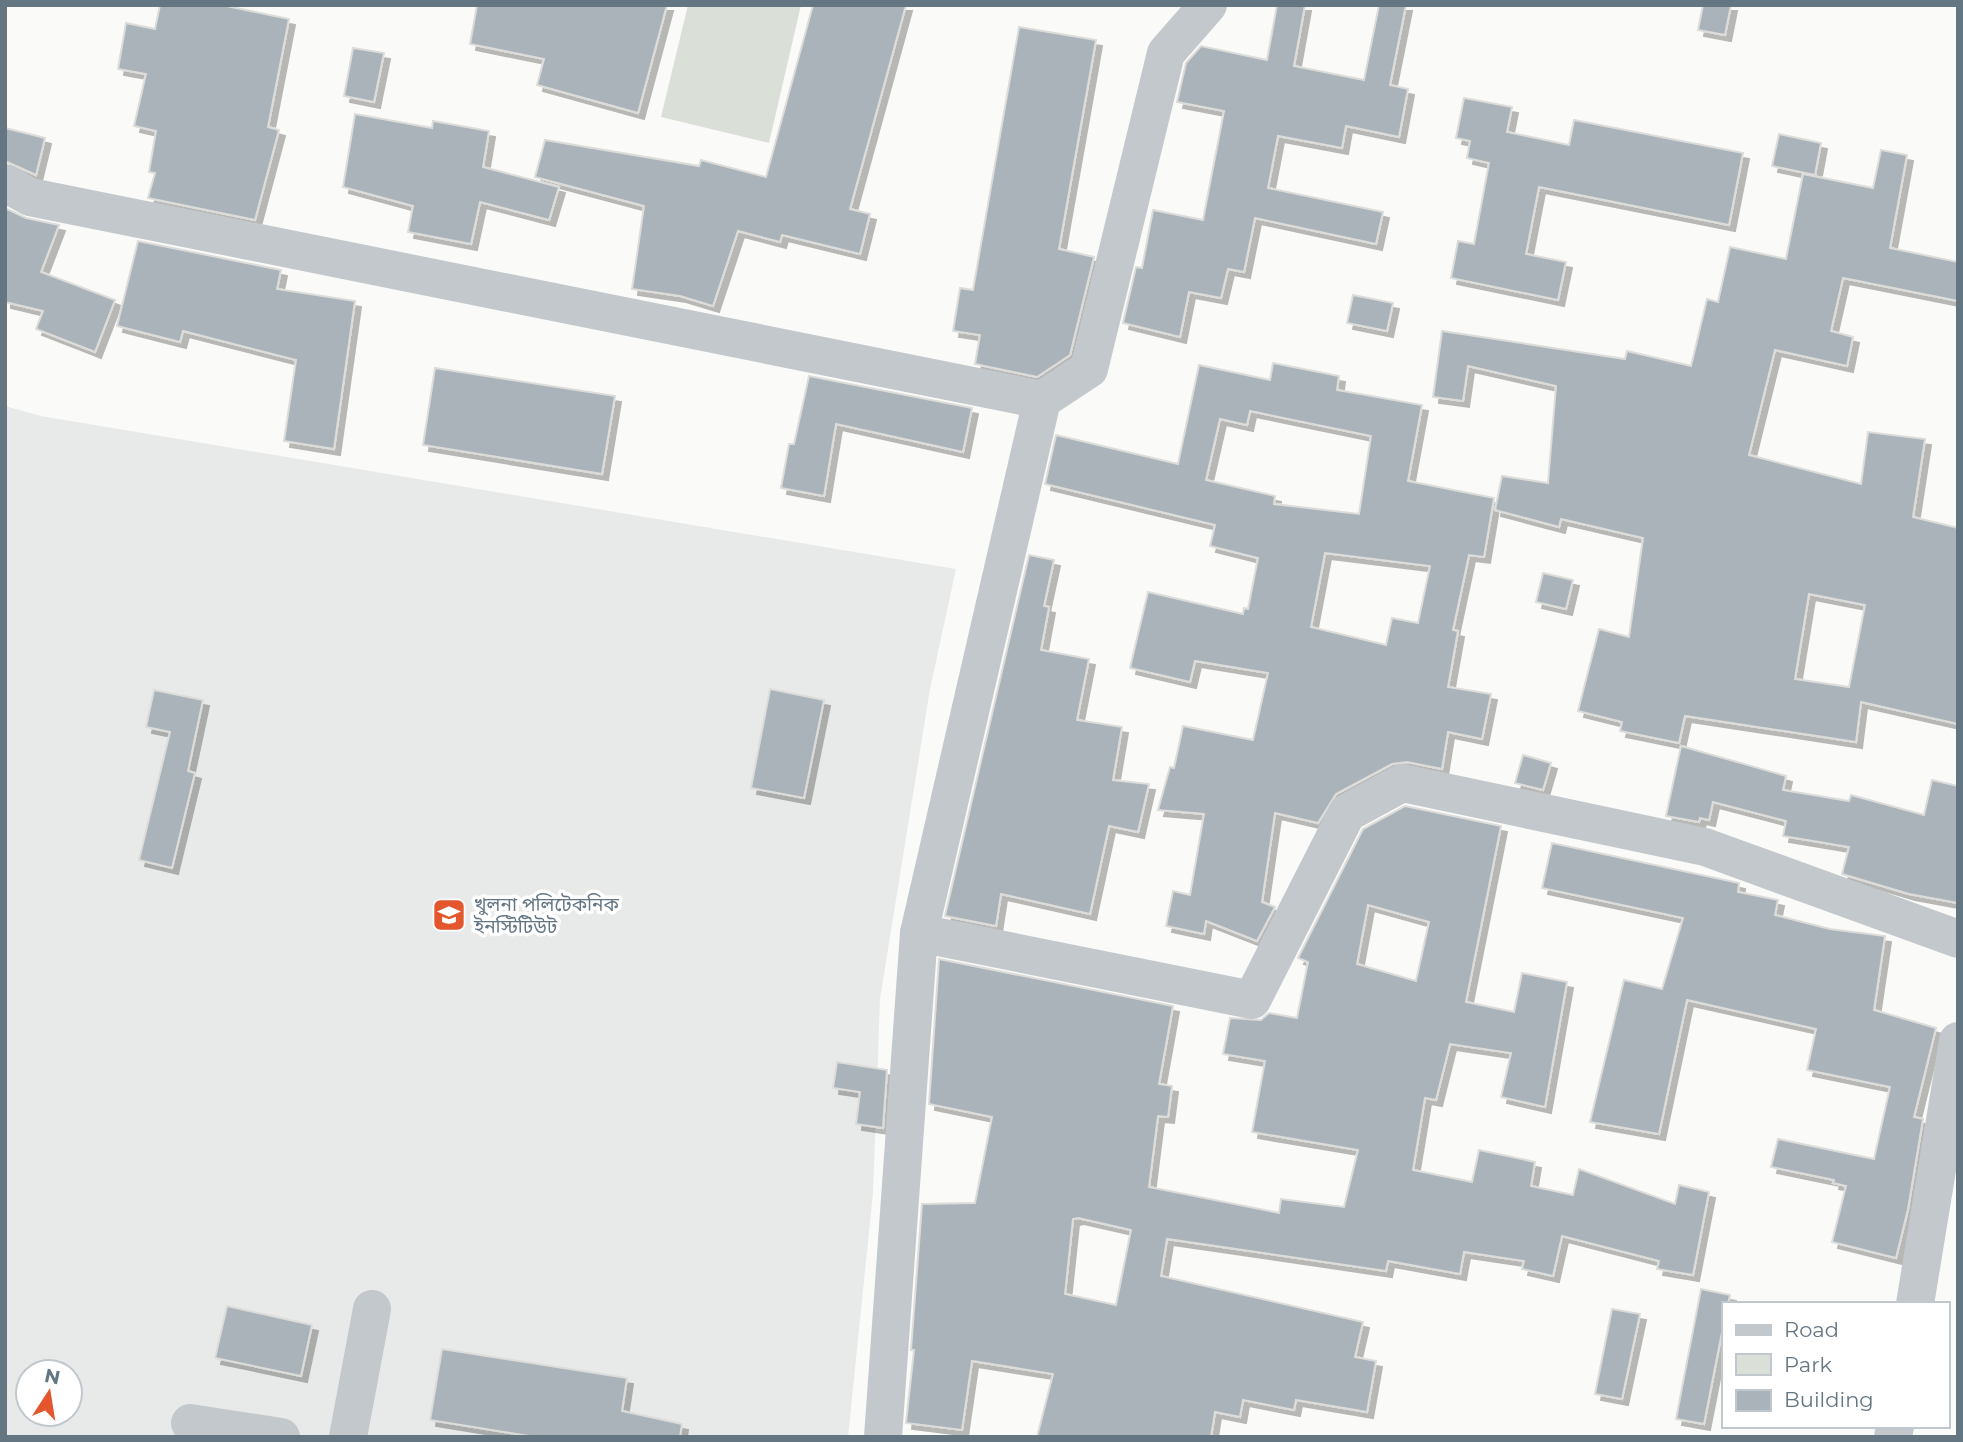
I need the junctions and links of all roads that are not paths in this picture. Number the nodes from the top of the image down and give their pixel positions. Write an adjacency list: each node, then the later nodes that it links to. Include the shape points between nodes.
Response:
1 (1208, 5): 3 (street, via 1166,53 1090,369)
2 (5, 183): 3 (street, via 30,197)
3 (1042, 400): 4 (street)
4 (919, 933): 5 (street, via 1252,1000 1347,813 1402,783 1705,848); 12 (street)
5 (1958, 939)
6 (1958, 1041): 7 (street)
7 (1915, 1302)
8 (372, 1309): 11 (street)
9 (190, 1423): 10 (street)
10 (281, 1437)
11 (348, 1437)
12 (883, 1437)

